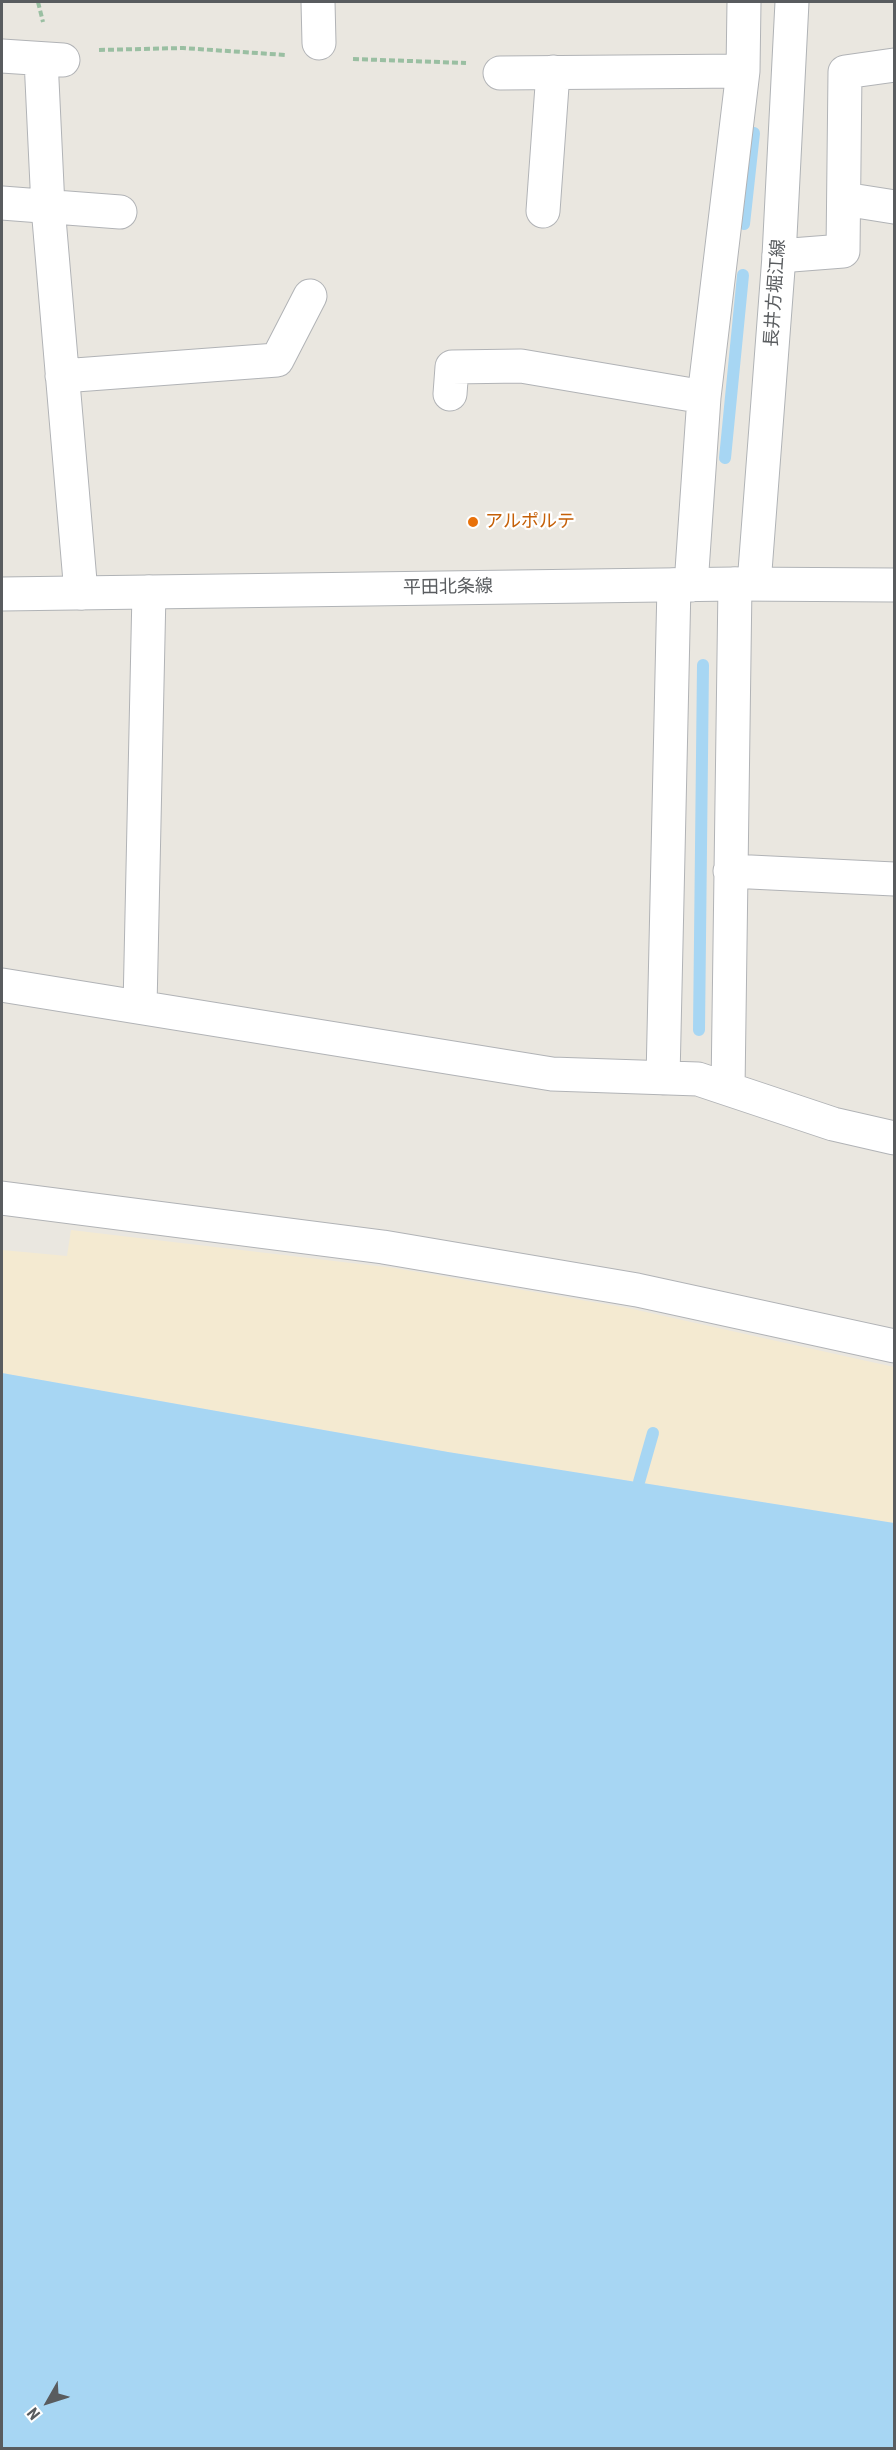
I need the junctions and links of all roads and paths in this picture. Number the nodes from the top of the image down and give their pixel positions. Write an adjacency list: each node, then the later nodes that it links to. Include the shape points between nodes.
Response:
1 (318, 2): 4 (street)
2 (744, 2): 7 (street)
3 (792, 2): 16 (street, 長井方堀江線)
4 (319, 43)
5 (2, 56): 12 (street, via 52,59)
6 (894, 65): 10 (street, via 845,72)
7 (743, 71): 8 (street); 20 (street)
8 (552, 72): 9 (street); 14 (street)
9 (500, 73)
10 (844, 199): 13 (street); 16 (street, via 843,251)
11 (2, 203): 12 (street)
12 (48, 207): 15 (street); 18 (street)
13 (894, 207)
14 (543, 211)
15 (120, 212)
16 (779, 256): 21 (street, 長井方堀江線)
17 (310, 296): 18 (street, via 277,360)
18 (62, 376): 25 (street)
19 (450, 394): 20 (street, via 452,367 521,366)
20 (704, 397): 22 (street)
21 (745, 584): 22 (street, 平田北条線); 23 (street, 平田北条線); 27 (street, 長井方堀江線)
22 (682, 585): 24 (street, 平田北条線); 31 (street)
23 (894, 585)
24 (150, 592): 25 (street, 平田北条線); 30 (street)
25 (81, 593): 26 (street, 平田北条線)
26 (2, 594)
27 (730, 871): 28 (street); 32 (street, 長井方堀江線)
28 (894, 879)
29 (2, 985): 30 (street)
30 (140, 1007): 31 (street, via 552,1074)
31 (663, 1078): 32 (street, via 698,1079)
32 (728, 1089): 33 (street, via 834,1124)
33 (894, 1138)
34 (2, 1198): 35 (street, via 383,1247 637,1290)
35 (894, 1346)

